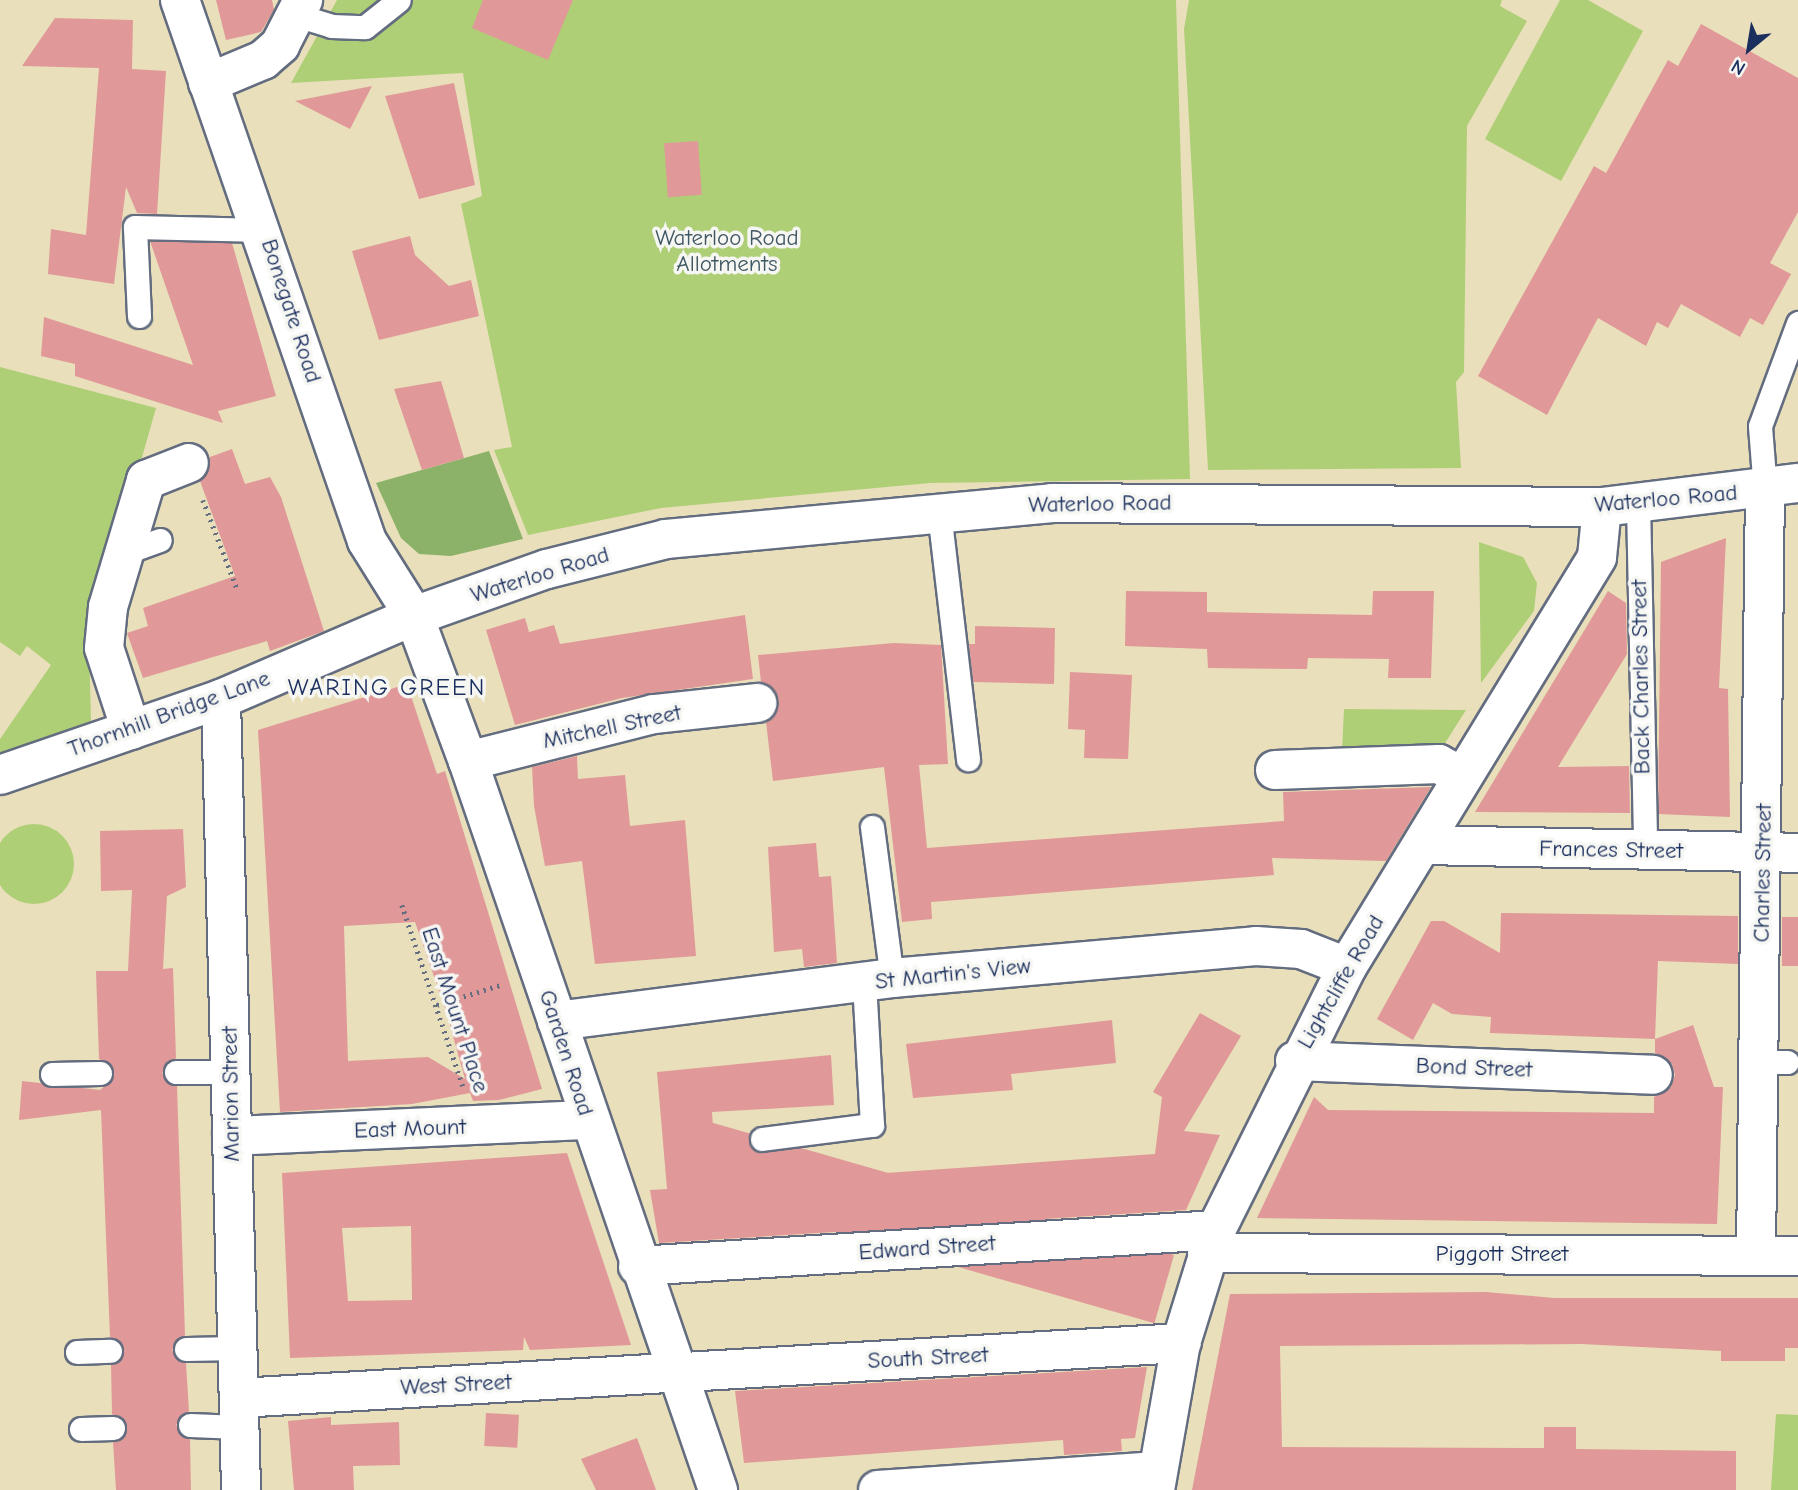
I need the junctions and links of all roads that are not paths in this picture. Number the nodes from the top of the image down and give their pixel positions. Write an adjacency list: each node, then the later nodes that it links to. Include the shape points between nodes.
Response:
1 (180, 0): 4 (street, Bonegate Road)
2 (399, 0): 3 (lane, via 365,27 331,26)
3 (299, 7): 4 (street, via 280,45 262,60)
4 (208, 83): 5 (street, Bonegate Road)
5 (264, 230): 6 (lane, via 135,227); 14 (street, Bonegate Road, via 367,541)
6 (139, 316)
7 (1798, 324): 9 (lane, via 1760,426)
8 (189, 463): 13 (street, via 146,480)
9 (1781, 487): 10 (street, Waterloo Road); 26 (street, Charles Street)
10 (1620, 505): 11 (street, Waterloo Road, via 1065,502); 22 (street, Lightcliffe Road, via 1597,557); 25 (lane, Back Charles Street)
11 (939, 512): 14 (street, Waterloo Road, via 666,539 547,569); 18 (lane)
12 (160, 540): 13 (lane)
13 (124, 553): 17 (street, via 104,648)
14 (414, 616): 15 (street, Thornhill Bridge Lane); 19 (street, Garden Road)
15 (221, 699): 17 (street, Thornhill Bridge Lane); 32 (street, Marion Street)
16 (757, 703): 19 (street, Mitchell Street, via 654,714)
17 (131, 730): 21 (street, Thornhill Bridge Lane)
18 (968, 759)
19 (468, 761): 29 (street, Garden Road)
20 (1275, 771): 22 (street, via 1438,764)
21 (0, 775)
22 (1462, 777): 24 (street, Lightcliffe Road)
23 (872, 827): 28 (lane)
24 (1424, 845): 25 (street, Frances Street); 27 (street, Lightcliffe Road)
25 (1644, 851): 26 (street, Frances Street)
26 (1781, 853): 40 (street, Charles Street, via 1773,1062)
27 (1347, 967): 28 (street, St Martin's View, via 1301,949 1256,946); 30 (street, Lightcliffe Road)
28 (878, 980): 29 (street, St Martin's View); 38 (lane, via 872,1125)
29 (557, 1021): 36 (street, Garden Road)
30 (1295, 1061): 35 (street, Bond Street); 39 (street, Lightcliffe Road)
31 (176, 1072): 32 (lane)
32 (230, 1072): 37 (street, Marion Street)
33 (100, 1073): 34 (lane)
34 (52, 1074)
35 (1653, 1075)
36 (588, 1120): 37 (street, East Mount); 42 (street, Garden Road)
37 (232, 1136): 44 (street, Marion Street)
38 (762, 1139)
39 (1211, 1241): 40 (street, Piggott Street); 42 (street, Edward Street); 43 (street, Lightcliffe Road)
40 (1756, 1255): 41 (street, Piggott Street)
41 (1798, 1256)
42 (638, 1266): 48 (street, Garden Road)
43 (1181, 1343): 48 (street, South Street); 53 (street, Lightcliffe Road)
44 (237, 1348): 45 (lane); 49 (street, Marion Street)
45 (186, 1349)
46 (110, 1351): 47 (lane)
47 (77, 1352)
48 (674, 1372): 49 (street, West Street); 55 (street, Garden Road)
49 (239, 1412): 50 (lane); 54 (street, Marion Street)
50 (190, 1425)
51 (113, 1428): 52 (lane)
52 (81, 1429)
53 (1156, 1480): 56 (street)
54 (241, 1490)
55 (718, 1490)
56 (878, 1490)

